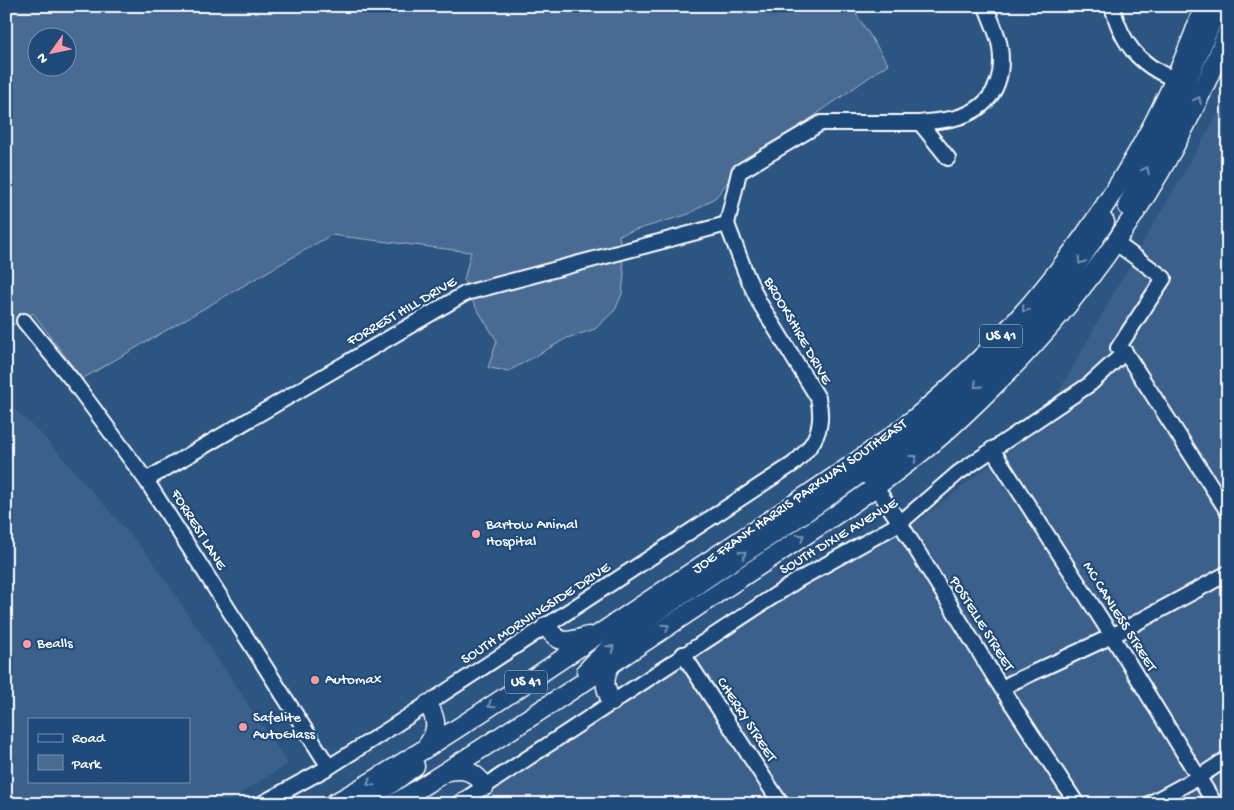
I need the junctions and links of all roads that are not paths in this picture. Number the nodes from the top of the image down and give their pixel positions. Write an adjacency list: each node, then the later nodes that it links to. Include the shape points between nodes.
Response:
1 (986, 6): 7 (street, via 1000,46 998,84 988,100 973,111 956,118)
2 (1112, 6): 6 (street, via 1118,27 1130,48 1146,65)
3 (1204, 6): 6 (main road, JOE FRANK HARRIS PARKWAY SOUTHEAST / US 41)
4 (1218, 6): 11 (main road, one-way to 4, via 1106,244 1137,188 1180,97)
5 (1228, 30): 10 (main road, JOE FRANK HARRIS PARKWAY SOUTHEAST / US 41, one-way to 5, via 1176,143)
6 (1174, 79): 16 (main road, JOE FRANK HARRIS PARKWAY SOUTHEAST / US 41, one-way to 16, via 1117,186 1045,285 992,346 900,430)
7 (920, 123): 8 (street); 9 (street, via 821,123 739,172)
8 (948, 158)
9 (727, 224): 14 (street, BROOKSHIRE DRIVE, via 759,302 818,398 820,417); 17 (street, FORREST HILL DRIVE, via 466,293)
10 (1116, 243): 11 (main road, JOE FRANK HARRIS PARKWAY SOUTHEAST / US 41); 13 (street, via 1164,278 1118,348)
11 (1103, 261): 16 (main road, JOE FRANK HARRIS PARKWAY SOUTHEAST / US 41, one-way to 11, via 930,445 977,403 1034,345)
12 (24, 321): 17 (street, FORREST LANE)
13 (1124, 352): 15 (street, SOUTH DIXIE AVENUE, via 1090,384); 18 (street)
14 (817, 435): 21 (street, SOUTH MORNINGSIDE DRIVE, via 807,452 793,464)
15 (992, 449): 19 (street, SOUTH DIXIE AVENUE, via 958,473); 23 (street, MC CANLESS STREET)
16 (866, 474): 19 (street, POSTELLE STREET); 22 (main road, JOE FRANK HARRIS PARKWAY SOUTHEAST / US 41); 25 (main road, JOE FRANK HARRIS PARKWAY SOUTHEAST / US 41, one-way to 16); 27 (main road, one-way to 16, via 612,647 661,610)
17 (146, 480): 33 (street, FORREST LANE)
18 (1228, 512)
19 (900, 524): 24 (street, SOUTH DIXIE AVENUE, via 798,580); 26 (street, POSTELLE STREET)
20 (1228, 573): 23 (street)
21 (546, 626): 22 (main road, via 556,638 566,642); 29 (street, SOUTH MORNINGSIDE DRIVE)
22 (605, 630): 30 (main road, JOE FRANK HARRIS PARKWAY SOUTHEAST / US 41, one-way to 30)
23 (1112, 636): 26 (street); 35 (street, MC CANLESS STREET)
24 (683, 654): 28 (street, SOUTH DIXIE AVENUE); 42 (street, CHERRY STREET)
25 (611, 664): 27 (main road, JOE FRANK HARRIS PARKWAY SOUTHEAST / US 41); 28 (main road, via 604,682)
26 (1002, 689): 43 (street, POSTELLE STREET)
27 (564, 695): 34 (main road, JOE FRANK HARRIS PARKWAY SOUTHEAST / US 41)
28 (612, 702): 36 (street, SOUTH DIXIE AVENUE)
29 (428, 704): 31 (main road, via 434,713 436,726); 33 (street, SOUTH MORNINGSIDE DRIVE)
30 (447, 734): 31 (main road, JOE FRANK HARRIS PARKWAY SOUTHEAST / US 41); 39 (main road, via 404,775)
31 (426, 748): 38 (main road, JOE FRANK HARRIS PARKWAY SOUTHEAST / US 41, one-way to 38)
32 (1228, 758): 35 (street)
33 (330, 767): 37 (street, SOUTH MORNINGSIDE DRIVE)
34 (449, 771): 36 (main road, via 470,771); 40 (main road, JOE FRANK HARRIS PARKWAY SOUTHEAST / US 41)
35 (1199, 777): 44 (street); 45 (street, MC CANLESS STREET)
36 (485, 786): 41 (street, SOUTH DIXIE AVENUE)
37 (261, 804)
38 (333, 804)
39 (364, 804)
40 (394, 804)
41 (458, 804)
42 (781, 804)
43 (1076, 804)
44 (1149, 804)
45 (1215, 804)

